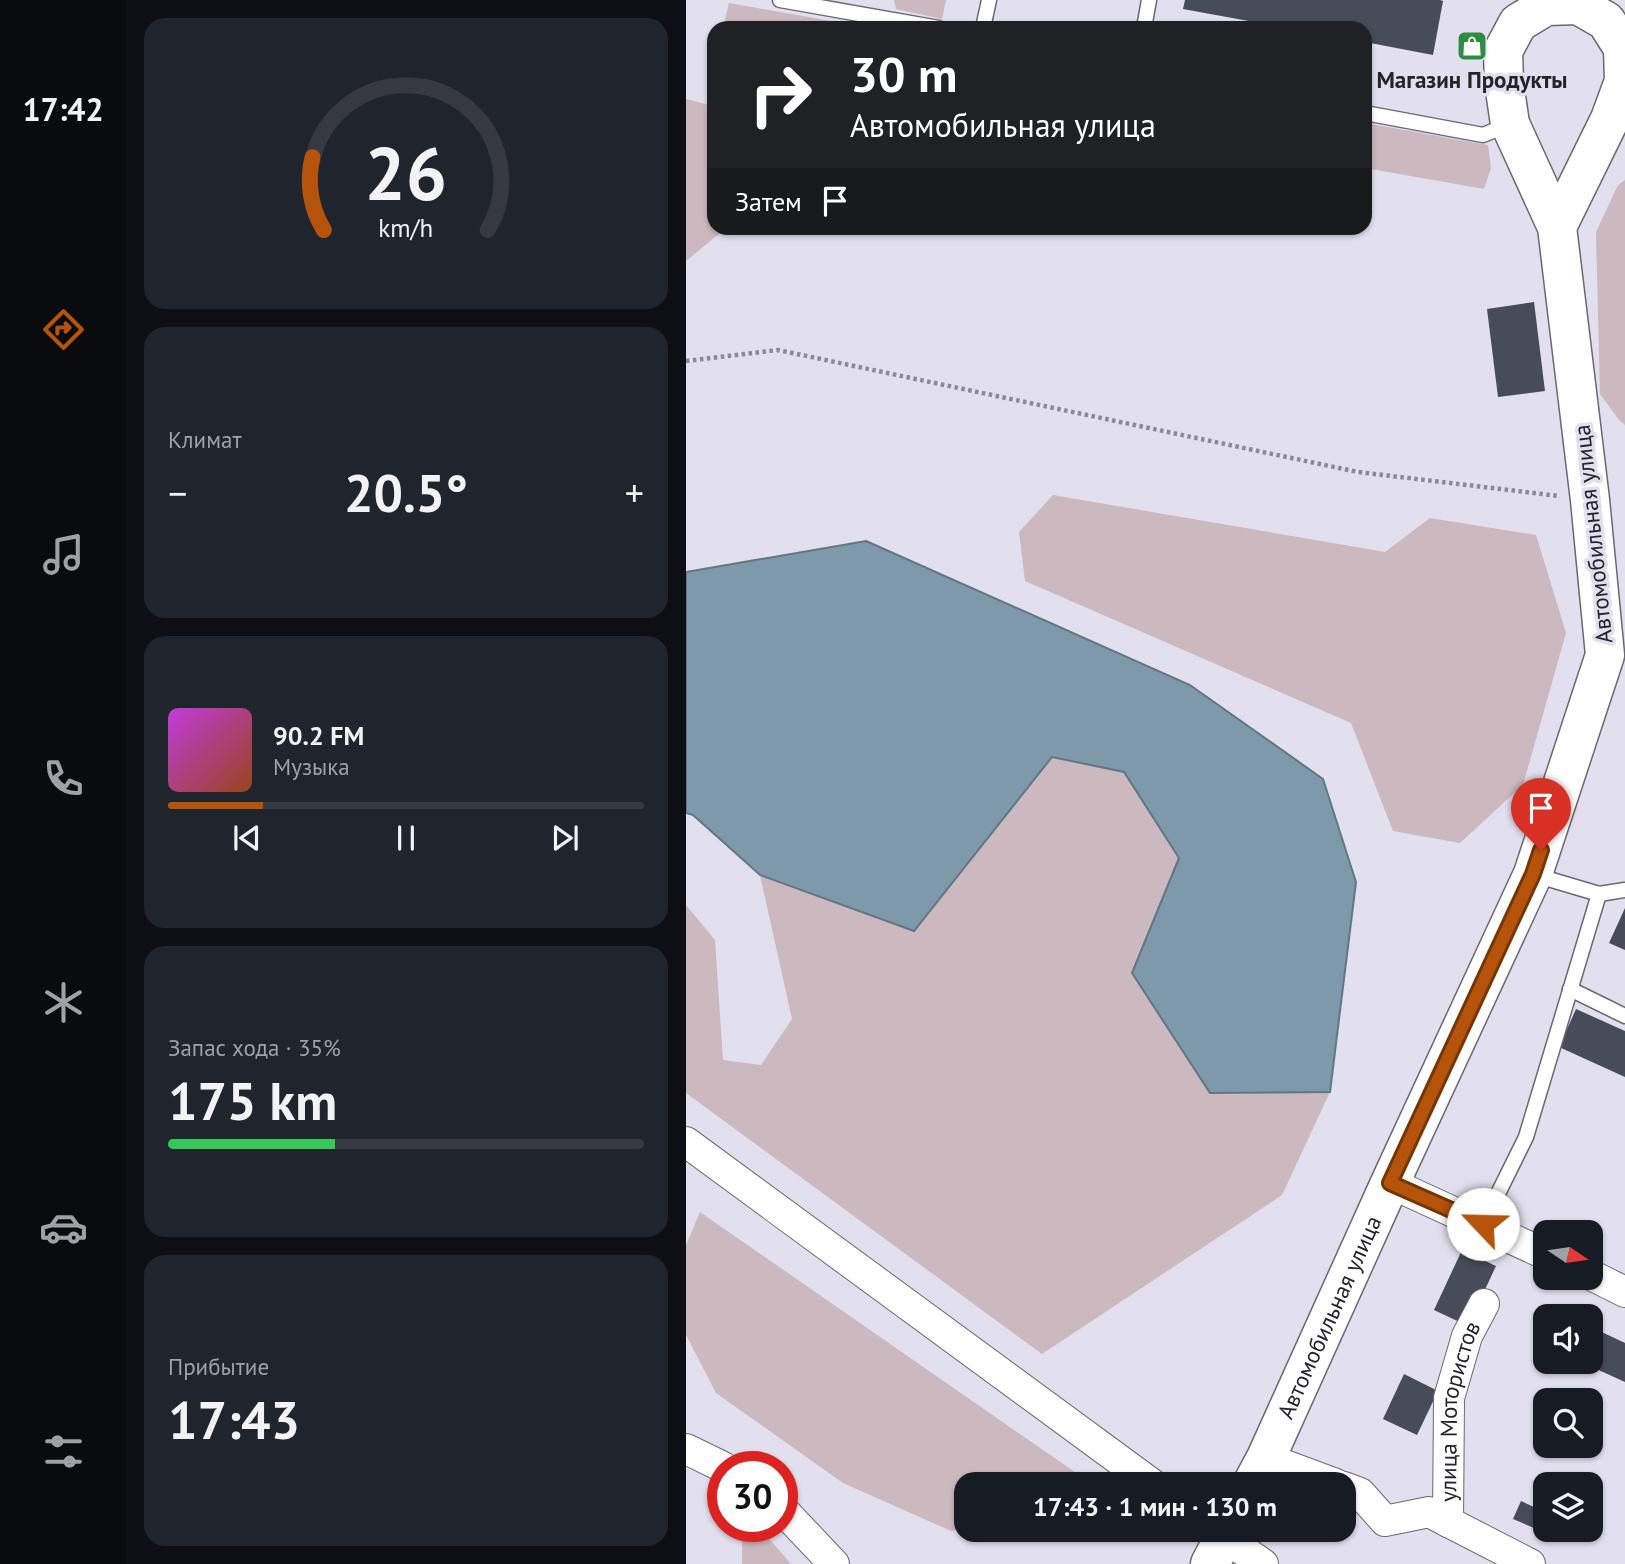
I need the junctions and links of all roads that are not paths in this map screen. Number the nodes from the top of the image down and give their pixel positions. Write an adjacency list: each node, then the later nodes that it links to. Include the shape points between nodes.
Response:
1 (780, 0): 5 (lane)
2 (989, 0): 6 (lane)
3 (1149, 0): 7 (lane)
4 (1616, 18): 9 (street, Автомобильная улица, via 1578,5 1546,6 1515,17 1503,51); 10 (street, via 1624,80)
5 (899, 21)
6 (984, 21)
7 (1145, 21)
8 (1372, 114): 9 (lane, via 1482,135)
9 (1510, 124): 10 (street, Автомобильная улица)
10 (1557, 227): 11 (street, Автомобильная улица, via 1605,655)
11 (1533, 874): 13 (lane); 17 (street, Автомобильная улица)
12 (1625, 890): 13 (lane)
13 (1599, 894): 14 (lane)
14 (1570, 989): 15 (lane); 18 (lane, via 1526,1137)
15 (1625, 1016)
16 (686, 1142): 26 (street)
17 (1390, 1183): 18 (street); 25 (street, Автомобильная улица)
18 (1483, 1224): 19 (street)
19 (1533, 1248)
20 (1603, 1281): 21 (street)
21 (1625, 1292)
22 (1484, 1304): 28 (street, улица Мотористов, via 1467,1336 1449,1398)
23 (686, 1449): 24 (street)
24 (707, 1458)
25 (1259, 1471)
26 (1136, 1472)
27 (1356, 1492): 28 (street, улица Мотористов, via 1385,1521 1429,1512)
28 (1448, 1522): 33 (street, улица Мотористов)
29 (798, 1526): 31 (street)
30 (1223, 1542): 32 (street)
31 (834, 1564)
32 (1263, 1564)
33 (1530, 1564)

